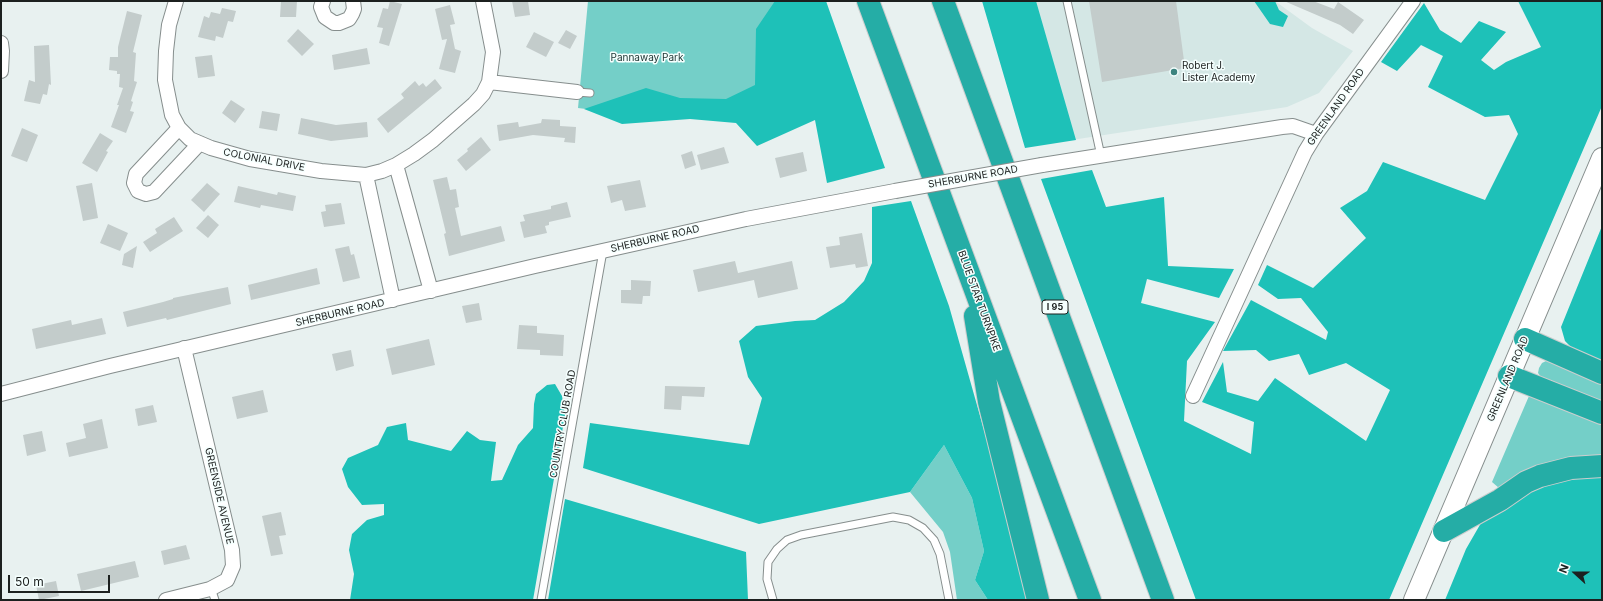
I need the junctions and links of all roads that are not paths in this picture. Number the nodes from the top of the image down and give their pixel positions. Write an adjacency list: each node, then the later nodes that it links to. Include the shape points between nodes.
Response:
1 (176, 1): 13 (street, COLONIAL DRIVE, via 169,25 165,80 172,114)
2 (323, 1): 3 (street, via 321,8 325,17 334,23 349,19 354,9)
3 (353, 1)
4 (483, 1): 11 (street, COLONIAL DRIVE, via 494,52)
5 (868, 1): 21 (highway, BLUE STAR TURNPIKE)
6 (1067, 1): 16 (lane)
7 (1413, 1): 14 (street, GREENLAND ROAD)
8 (944, 5): 40 (highway, I 95)
9 (1, 43): 10 (street)
10 (1, 71)
11 (489, 82): 12 (street); 18 (street, COLONIAL DRIVE, via 474,104 433,140)
12 (584, 93)
13 (179, 128): 15 (street, COLONIAL DRIVE); 15 (street, via 136,174 134,183 138,190 146,194 154,192)
14 (1316, 134): 16 (street, SHERBURNE ROAD, via 1293,126 1282,127); 29 (street, GREENLAND ROAD, via 1302,159)
15 (199, 144): 19 (street, COLONIAL DRIVE, via 250,159 321,171)
16 (1101, 156): 20 (street, SHERBURNE ROAD, bridge, via 746,219)
17 (1602, 158): 24 (main road, GREENLAND ROAD)
18 (396, 165): 19 (street, COLONIAL DRIVE); 22 (street)
19 (366, 175): 23 (street)
20 (603, 251): 22 (street, SHERBURNE ROAD); 35 (lane, COUNTRY CLUB ROAD)
21 (968, 271): 38 (highway, via 989,402); 39 (highway, BLUE STAR TURNPIKE)
22 (431, 291): 23 (street, SHERBURNE ROAD)
23 (393, 300): 25 (street, SHERBURNE ROAD)
24 (1525, 339): 26 (highway); 27 (main road, GREENLAND ROAD)
25 (184, 348): 28 (street, SHERBURNE ROAD); 33 (street, GREENSIDE AVENUE, via 232,550 233,566 227,580)
26 (1602, 373)
27 (1509, 376): 30 (highway); 32 (main road, GREENLAND ROAD)
28 (1, 394)
29 (1193, 396)
30 (1602, 413)
31 (1602, 466): 32 (highway, via 1571,468 1540,476)
32 (1444, 531): 41 (main road, GREENLAND ROAD)
33 (213, 594): 34 (street, GREENSIDE AVENUE)
34 (166, 600)
35 (541, 600)
36 (773, 600): 37 (lane, via 767,578 768,562 776,549 787,540 801,534 893,517 909,520 923,528 934,540 940,554)
37 (949, 600)
38 (1038, 600)
39 (1090, 600)
40 (1163, 600)
41 (1414, 600)

